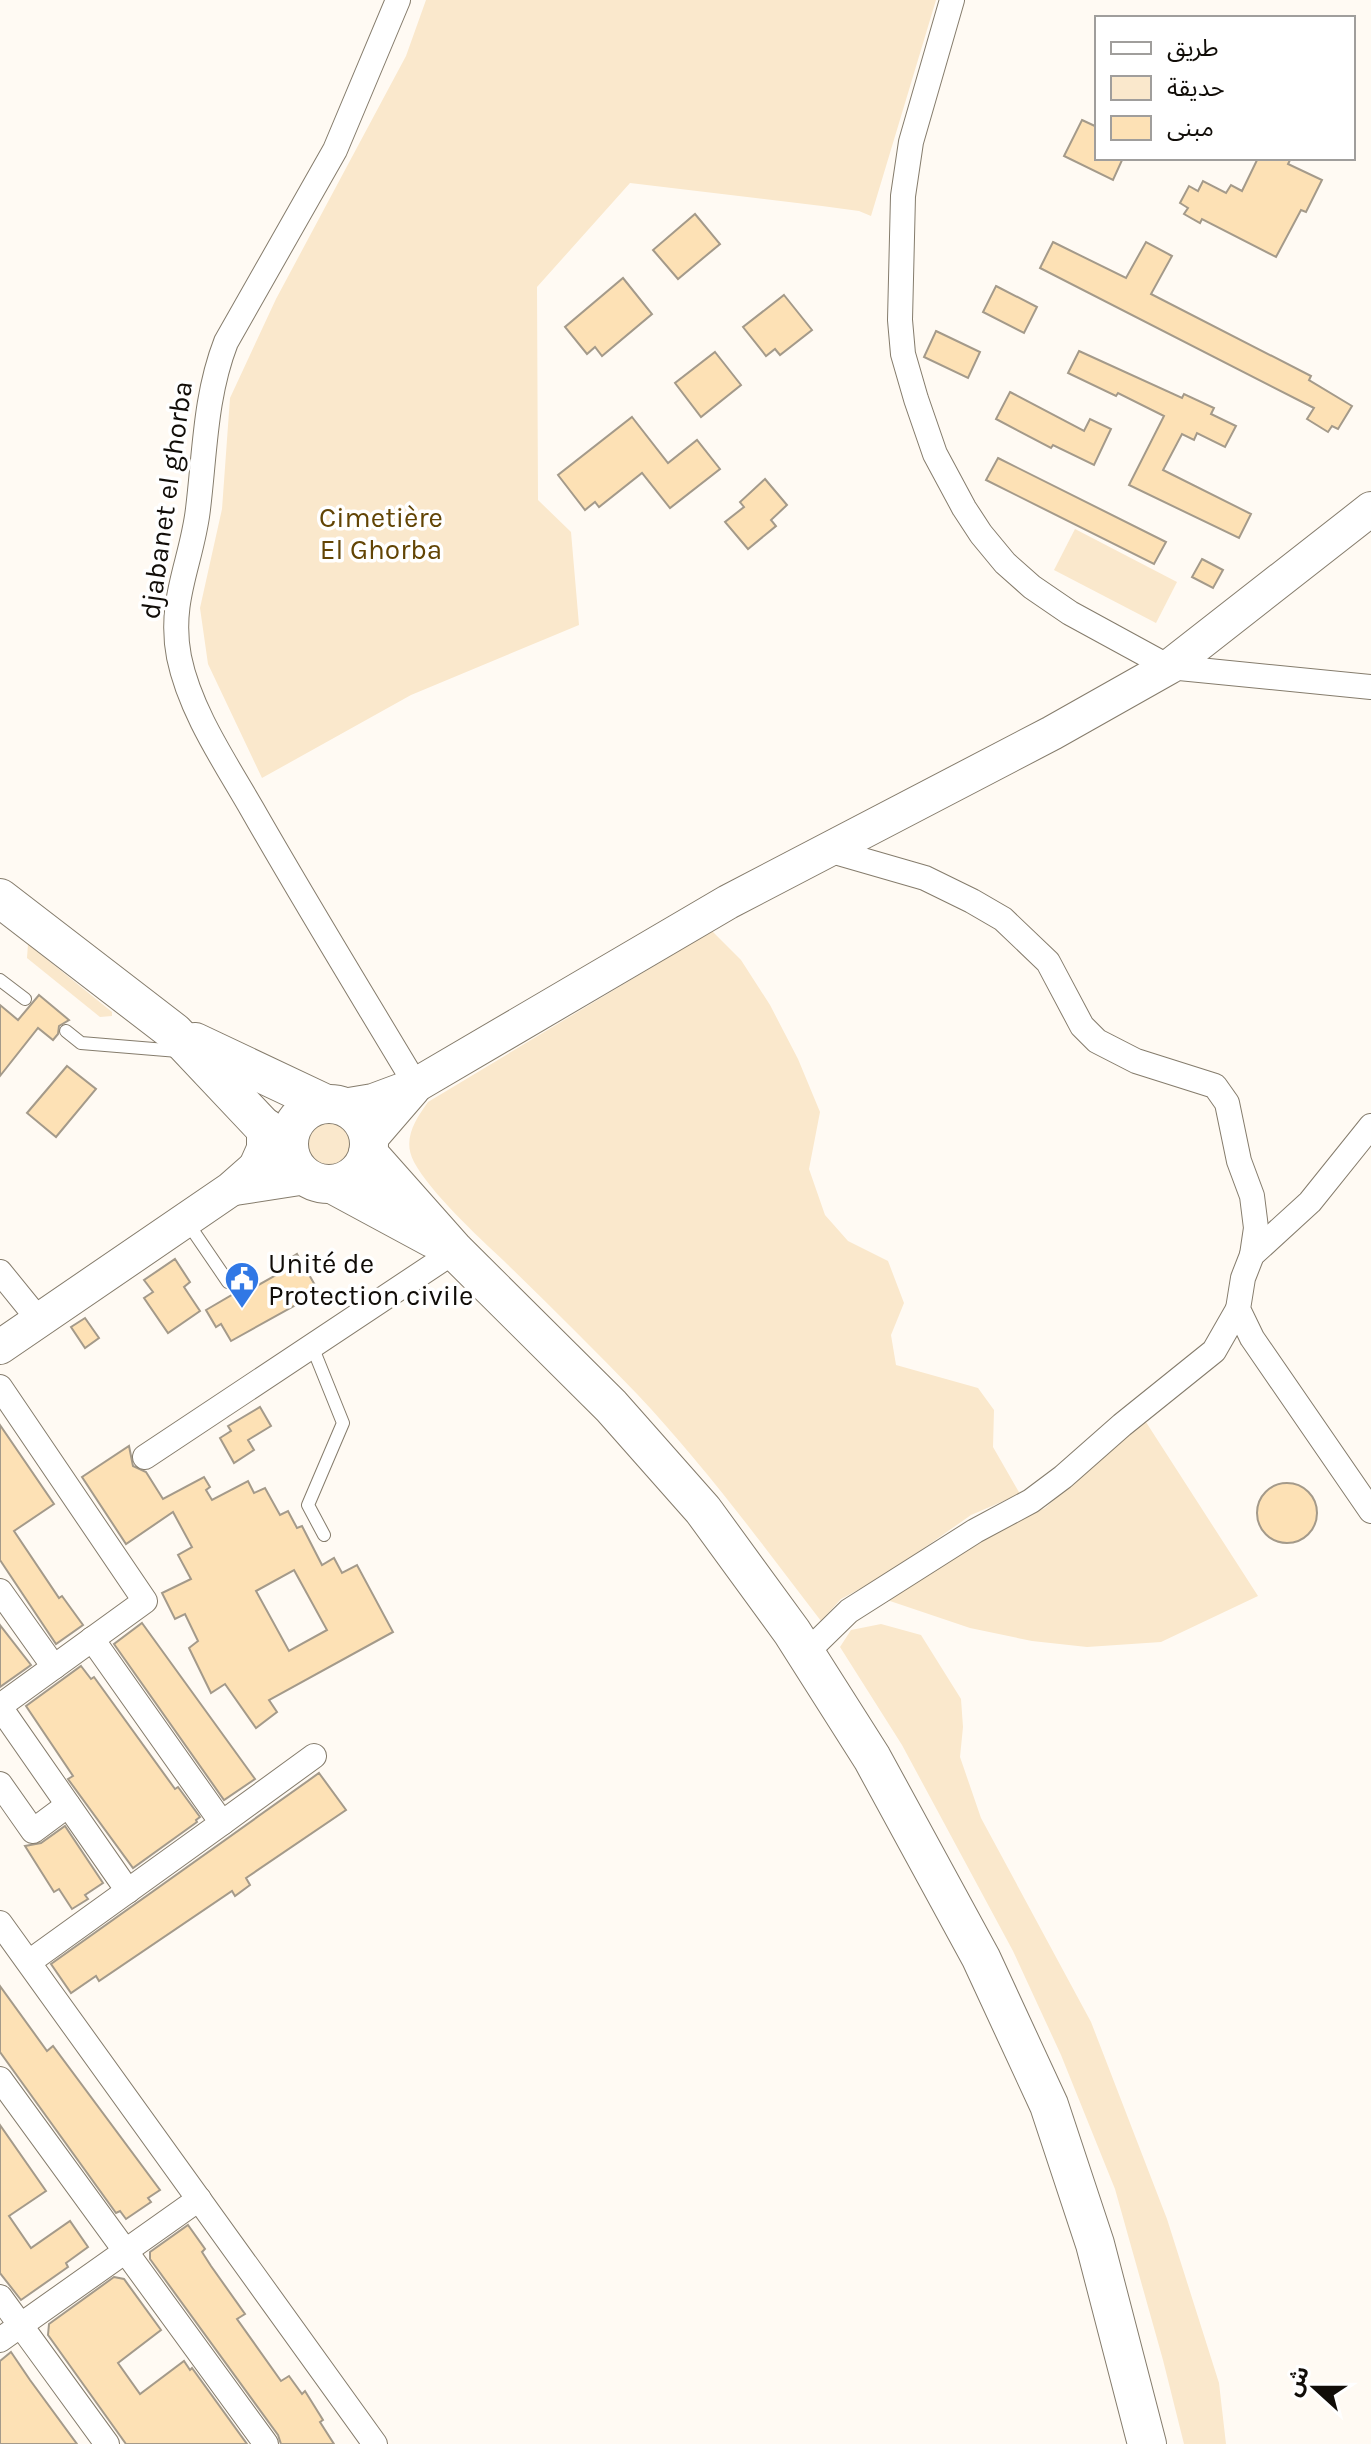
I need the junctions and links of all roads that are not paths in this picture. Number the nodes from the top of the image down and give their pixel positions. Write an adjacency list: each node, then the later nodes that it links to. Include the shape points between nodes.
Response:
1 (398, 0): 12 (street, djabanet el ghorba, via 335,150 232,331 214,373 198,512 175,608 179,657 196,707)
2 (952, 0): 4 (street, via 911,142 903,196 900,320 916,399 935,454 964,508 1005,563 1070,613)
3 (1371, 509): 4 (main road)
4 (1169, 667): 5 (street); 6 (main road)
5 (1371, 687)
6 (828, 850): 12 (main road, via 728,902); 19 (street, via 925,878 1003,919 1048,962 1082,1026 1097,1041 1136,1061 1215,1086 1227,1103 1252,1196)
7 (0, 898): 11 (main road)
8 (0, 980): 9 (lane)
9 (25, 999)
10 (66, 1031): 11 (lane, via 81,1043)
11 (184, 1042): 13 (main road); 16 (main road)
12 (416, 1085): 13 (main road, via 373,1101); 15 (main road)
13 (334, 1104): 15 (main road, via 361,1119); 16 (main road, via 304,1111)
14 (1371, 1126): 19 (street, via 1310,1202)
15 (369, 1146): 16 (main road, via 355,1174); 18 (main road)
16 (282, 1159): 17 (main road); 18 (main road)
17 (186, 1220): 21 (lane); 23 (main road)
18 (455, 1251): 24 (street); 32 (main road, via 611,1406 703,1510)
19 (1252, 1255): 22 (street)
20 (0, 1272): 23 (street)
21 (228, 1282)
22 (1238, 1309): 28 (street, via 1252,1338); 32 (street, via 1214,1351 1063,1477 849,1611)
23 (39, 1320): 25 (main road)
24 (312, 1346): 27 (street); 29 (lane, via 343,1423 308,1505)
25 (0, 1347)
26 (0, 1387): 31 (street, via 145,1601)
27 (145, 1457)
28 (1371, 1511)
29 (324, 1535)
30 (0, 1591): 33 (street)
31 (92, 1639): 33 (street); 38 (street)
32 (805, 1654): 51 (main road, via 872,1758 981,1958 1049,2105 1095,2244)
33 (54, 1667): 34 (street)
34 (0, 1706): 37 (street)
35 (314, 1756): 38 (street)
36 (0, 1784): 37 (street, via 33,1831)
37 (68, 1805): 39 (street)
38 (222, 1823): 39 (street)
39 (128, 1891): 41 (street)
40 (1, 1927): 41 (street)
41 (29, 1962): 43 (street)
42 (0, 2079): 44 (street)
43 (199, 2199): 44 (street); 50 (street)
44 (126, 2251): 46 (street); 49 (street)
45 (0, 2297): 46 (street)
46 (21, 2326): 47 (street); 48 (street)
47 (0, 2340)
48 (107, 2444)
49 (266, 2444)
50 (375, 2444)
51 (1147, 2444)

